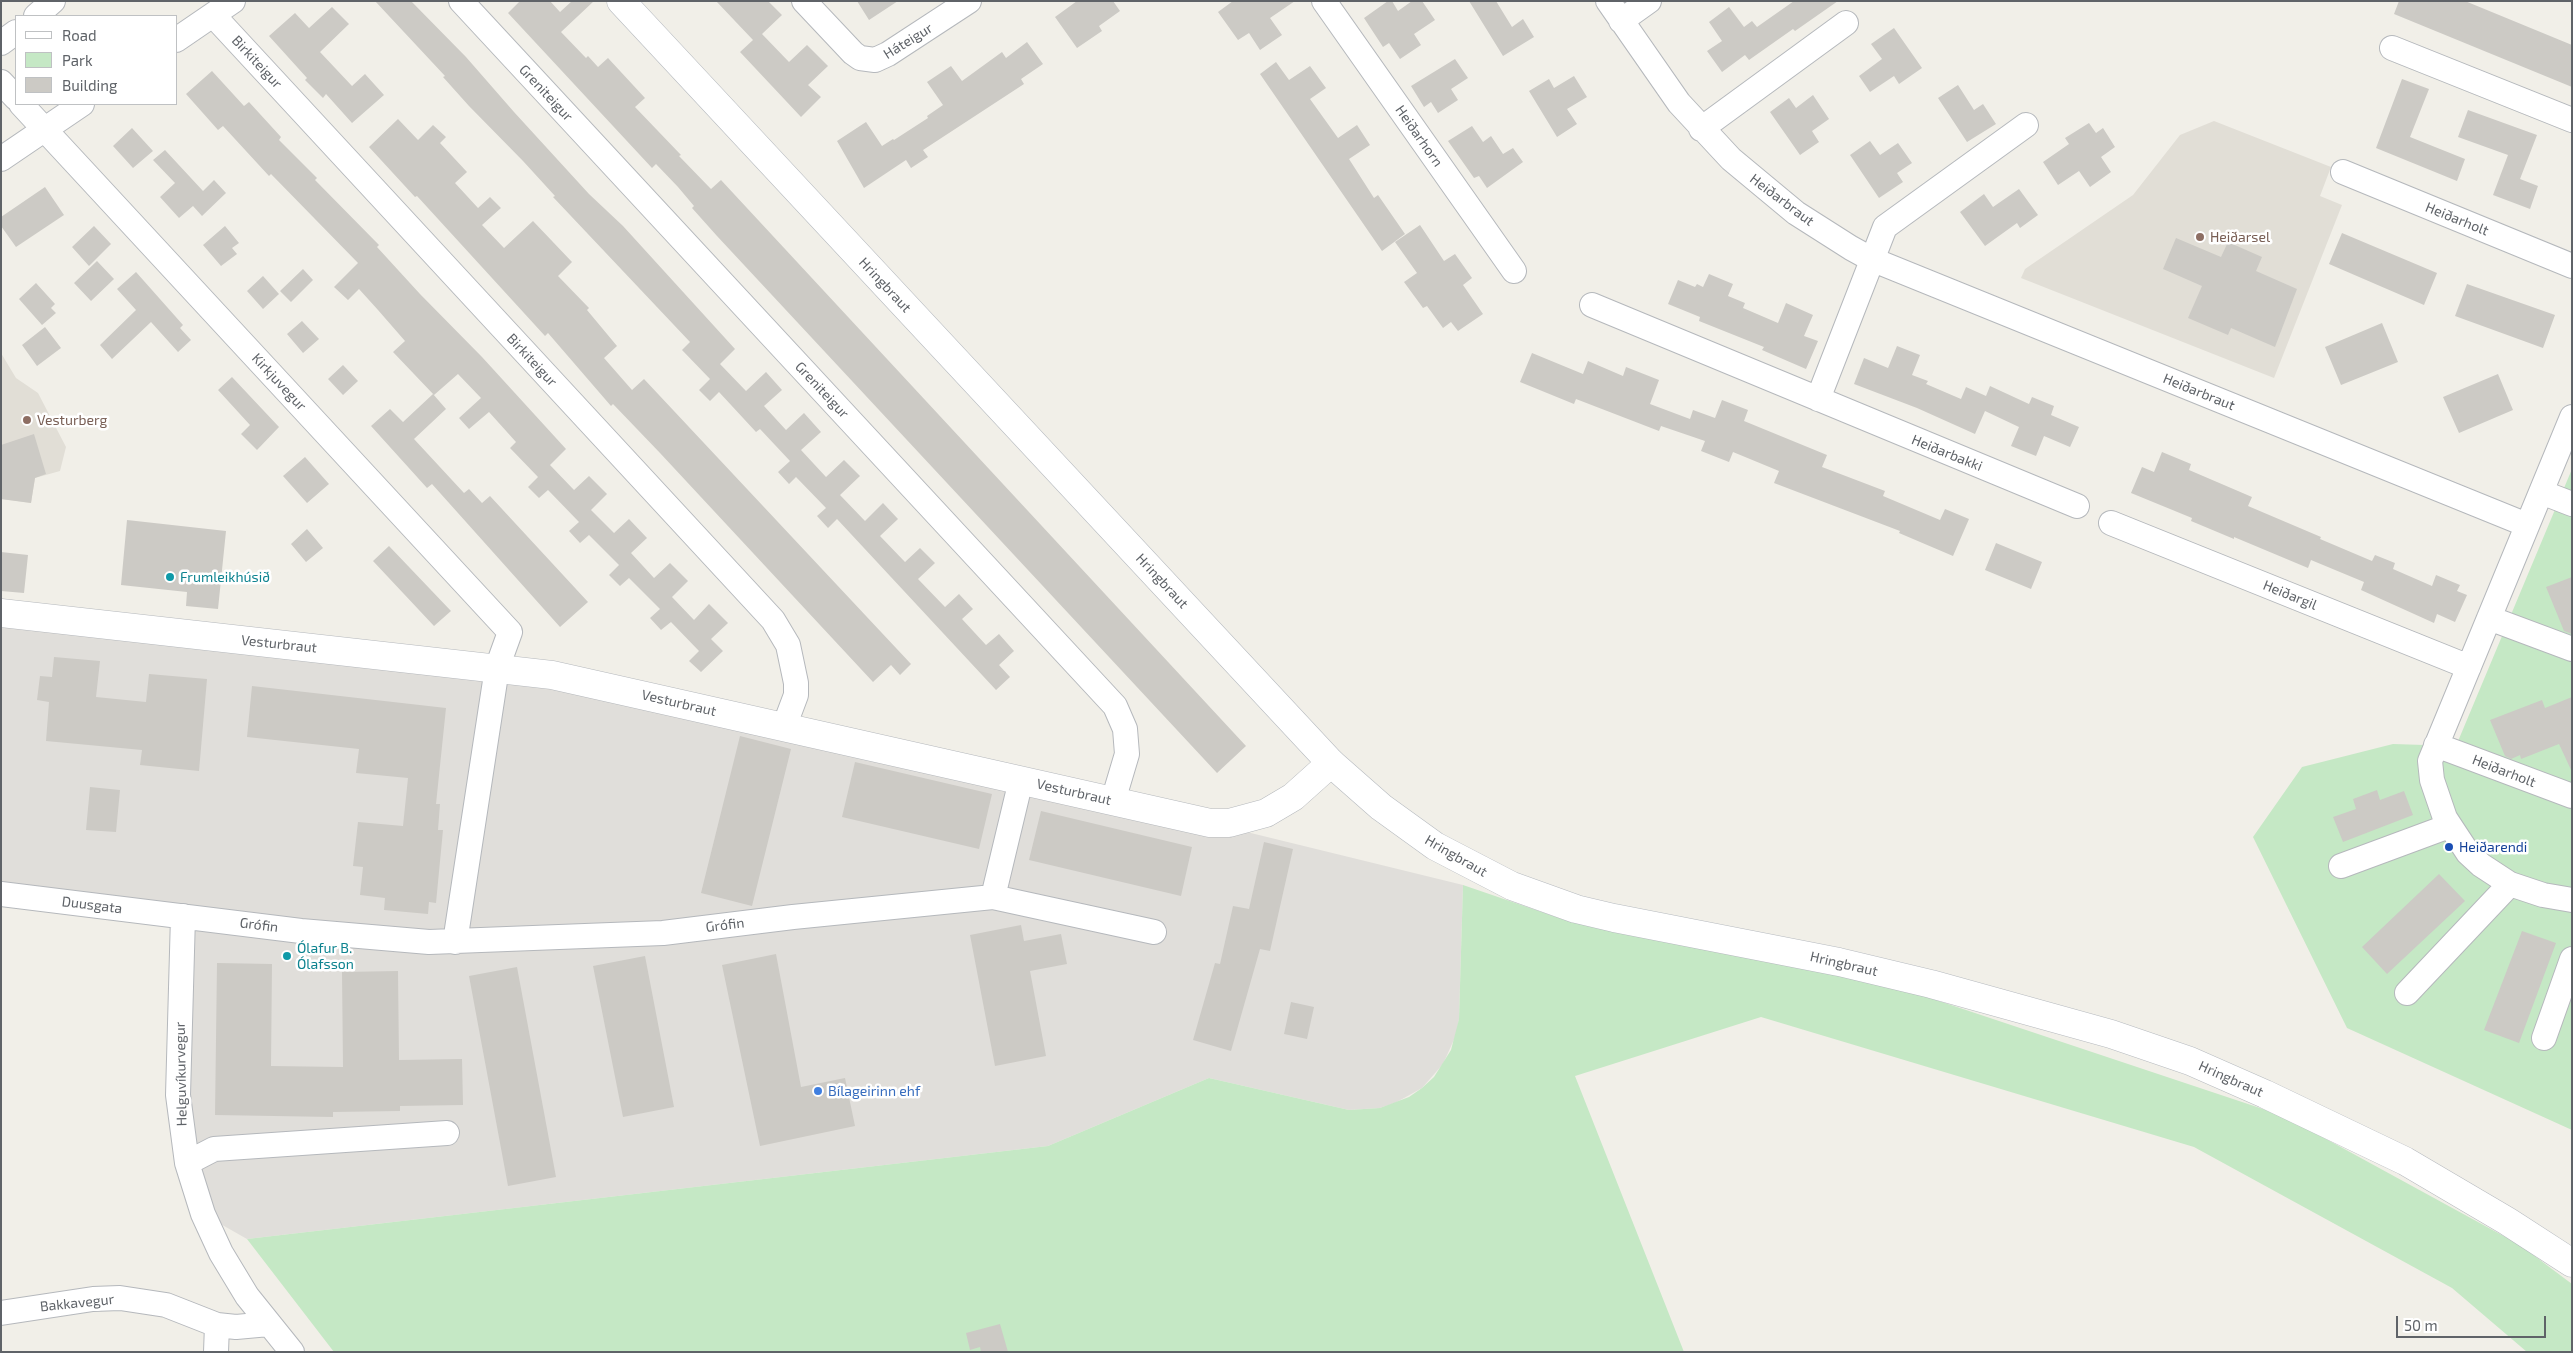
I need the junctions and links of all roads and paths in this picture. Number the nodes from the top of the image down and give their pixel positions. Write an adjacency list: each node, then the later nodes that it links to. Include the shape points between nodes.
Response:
1 (53, 1): 10 (street)
2 (233, 1): 11 (street)
3 (461, 1): 49 (street, Greniteigur, via 1115,706 1125,729 1127,754)
4 (621, 1): 46 (main road, Hringbraut)
5 (804, 1): 6 (street, Háteigur, via 853,53 860,58 875,60)
6 (969, 1)
7 (1324, 1): 30 (street, Heiðarhorn)
8 (1608, 1): 12 (street, Heiðarbraut)
9 (1649, 1): 12 (street)
10 (37, 15)
11 (213, 15): 15 (street); 44 (street, Birkiteigur, via 773,620 788,645 796,682 796,695)
12 (1621, 21): 25 (street, Heiðarbraut, via 1658,76)
13 (1846, 23): 25 (street)
14 (15, 33): 16 (street)
15 (178, 39)
16 (1, 43)
17 (2392, 48): 22 (street)
18 (1, 82): 19 (street)
19 (15, 97)
20 (22, 105): 24 (street, Kirkjuvegur)
21 (81, 105): 24 (street)
22 (2572, 120)
23 (2026, 125): 28 (street, via 1885,227)
24 (45, 129): 26 (street); 43 (street, Kirkjuvegur, via 510,632)
25 (1701, 129): 28 (street, Heiðarbraut, via 1782,203)
26 (1, 159)
27 (2343, 172): 29 (street, Heiðarholt)
28 (1871, 259): 32 (street); 38 (street, Heiðarbraut)
29 (2572, 266)
30 (1514, 270)
31 (1592, 305): 32 (street, Heiðarbakki)
32 (1818, 399): 36 (street, Heiðarbakki)
33 (2572, 417): 34 (street)
34 (2541, 492): 35 (street); 38 (street)
35 (2572, 504)
36 (2077, 506)
37 (2111, 523): 42 (street, Heiðargil)
38 (2527, 525): 40 (street)
39 (1, 613): 43 (main road, Vesturbraut)
40 (2489, 618): 41 (street); 42 (street)
41 (2572, 649)
42 (2469, 667): 45 (street)
43 (497, 668): 44 (main road, Vesturbraut, via 552,674); 58 (street)
44 (784, 727): 47 (main road, Vesturbraut)
45 (2433, 753): 48 (street, Heiðarholt); 50 (street, via 2437,800)
46 (1331, 763): 49 (main road, Vesturbraut, via 1280,806 1229,823 1210,823); 64 (main road, Hringbraut, via 1407,827 1460,861 1512,886 1614,918 1755,944 1931,984 2111,1034 2190,1061 2404,1161 2507,1220)
47 (1021, 780): 49 (main road, Vesturbraut); 54 (street)
48 (2572, 796)
49 (1113, 801)
50 (2449, 826): 51 (street); 52 (street, via 2468,853)
51 (2341, 866)
52 (2510, 884): 55 (street); 60 (street)
53 (1, 894): 56 (street, Duusgata)
54 (993, 897): 57 (street, Grófin); 58 (street, Grófin, via 663,933)
55 (2572, 900)
56 (183, 916): 58 (street, Grófin, via 302,931); 63 (street, Helguvíkurvegur, via 178,1095)
57 (1154, 932)
58 (455, 942)
59 (2572, 959): 61 (street)
60 (2407, 993)
61 (2544, 1038)
62 (447, 1133): 63 (street, via 214,1149)
63 (187, 1163): 66 (street, Helguvíkurvegur, via 203,1214 220,1252)
64 (2572, 1264)
65 (1, 1313): 67 (street, Bakkavegur, via 120,1298 166,1305)
66 (269, 1324): 67 (street, Bakkavegur); 69 (street, Helguvíkurvegur)
67 (218, 1325): 68 (street)
68 (216, 1352)
69 (292, 1352)

